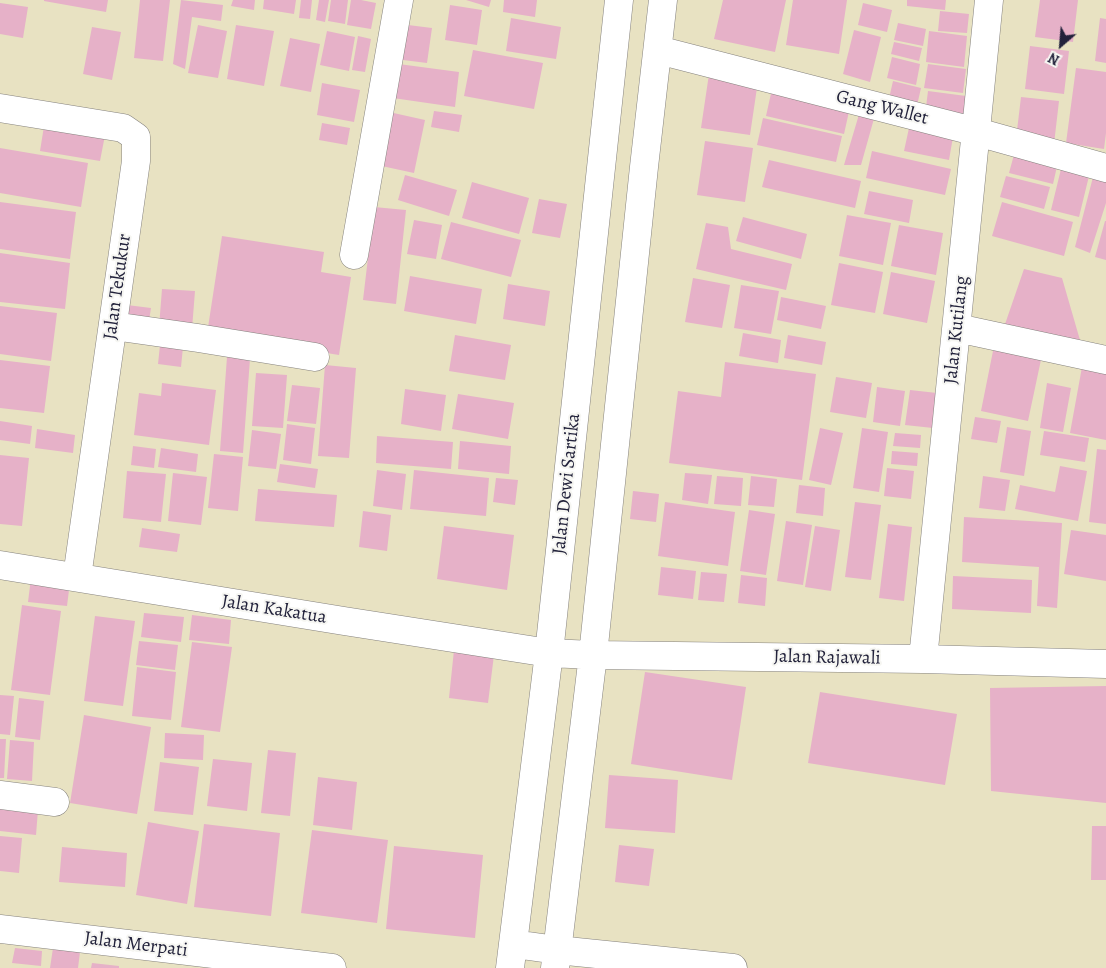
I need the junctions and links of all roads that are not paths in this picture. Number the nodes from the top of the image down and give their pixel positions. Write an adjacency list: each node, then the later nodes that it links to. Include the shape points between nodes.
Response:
1 (399, 0): 9 (street)
2 (620, 0): 16 (street, Jalan Dewi Sartika)
3 (664, 0): 5 (street)
4 (989, 0): 7 (street, Jalan Kutilang)
5 (658, 50): 7 (street, Gang Wallet); 17 (street)
6 (0, 108): 10 (street, Jalan Tekukur, via 123,128 136,137 136,161)
7 (977, 132): 8 (street, Gang Wallet); 11 (street, Jalan Kutilang)
8 (1106, 168)
9 (354, 255)
10 (113, 326): 12 (street); 15 (street, Jalan Tekukur)
11 (957, 328): 13 (street); 18 (street, Jalan Kutilang)
12 (315, 357)
13 (1106, 360)
14 (0, 565): 15 (street, Jalan Kakatua)
15 (77, 577): 16 (street, Jalan Kakatua)
16 (549, 654): 17 (street, Jalan Rajawali); 23 (street, Jalan Dewi Sartika)
17 (593, 655): 18 (street, Jalan Rajawali); 24 (street)
18 (923, 659): 19 (street, Jalan Rajawali)
19 (1106, 664)
20 (0, 795): 21 (street)
21 (55, 802)
22 (0, 929): 25 (street, Jalan Merpati)
23 (512, 956): 24 (street)
24 (556, 959): 27 (street)
25 (297, 966): 26 (street, Jalan Merpati)
26 (332, 968)
27 (733, 968)

